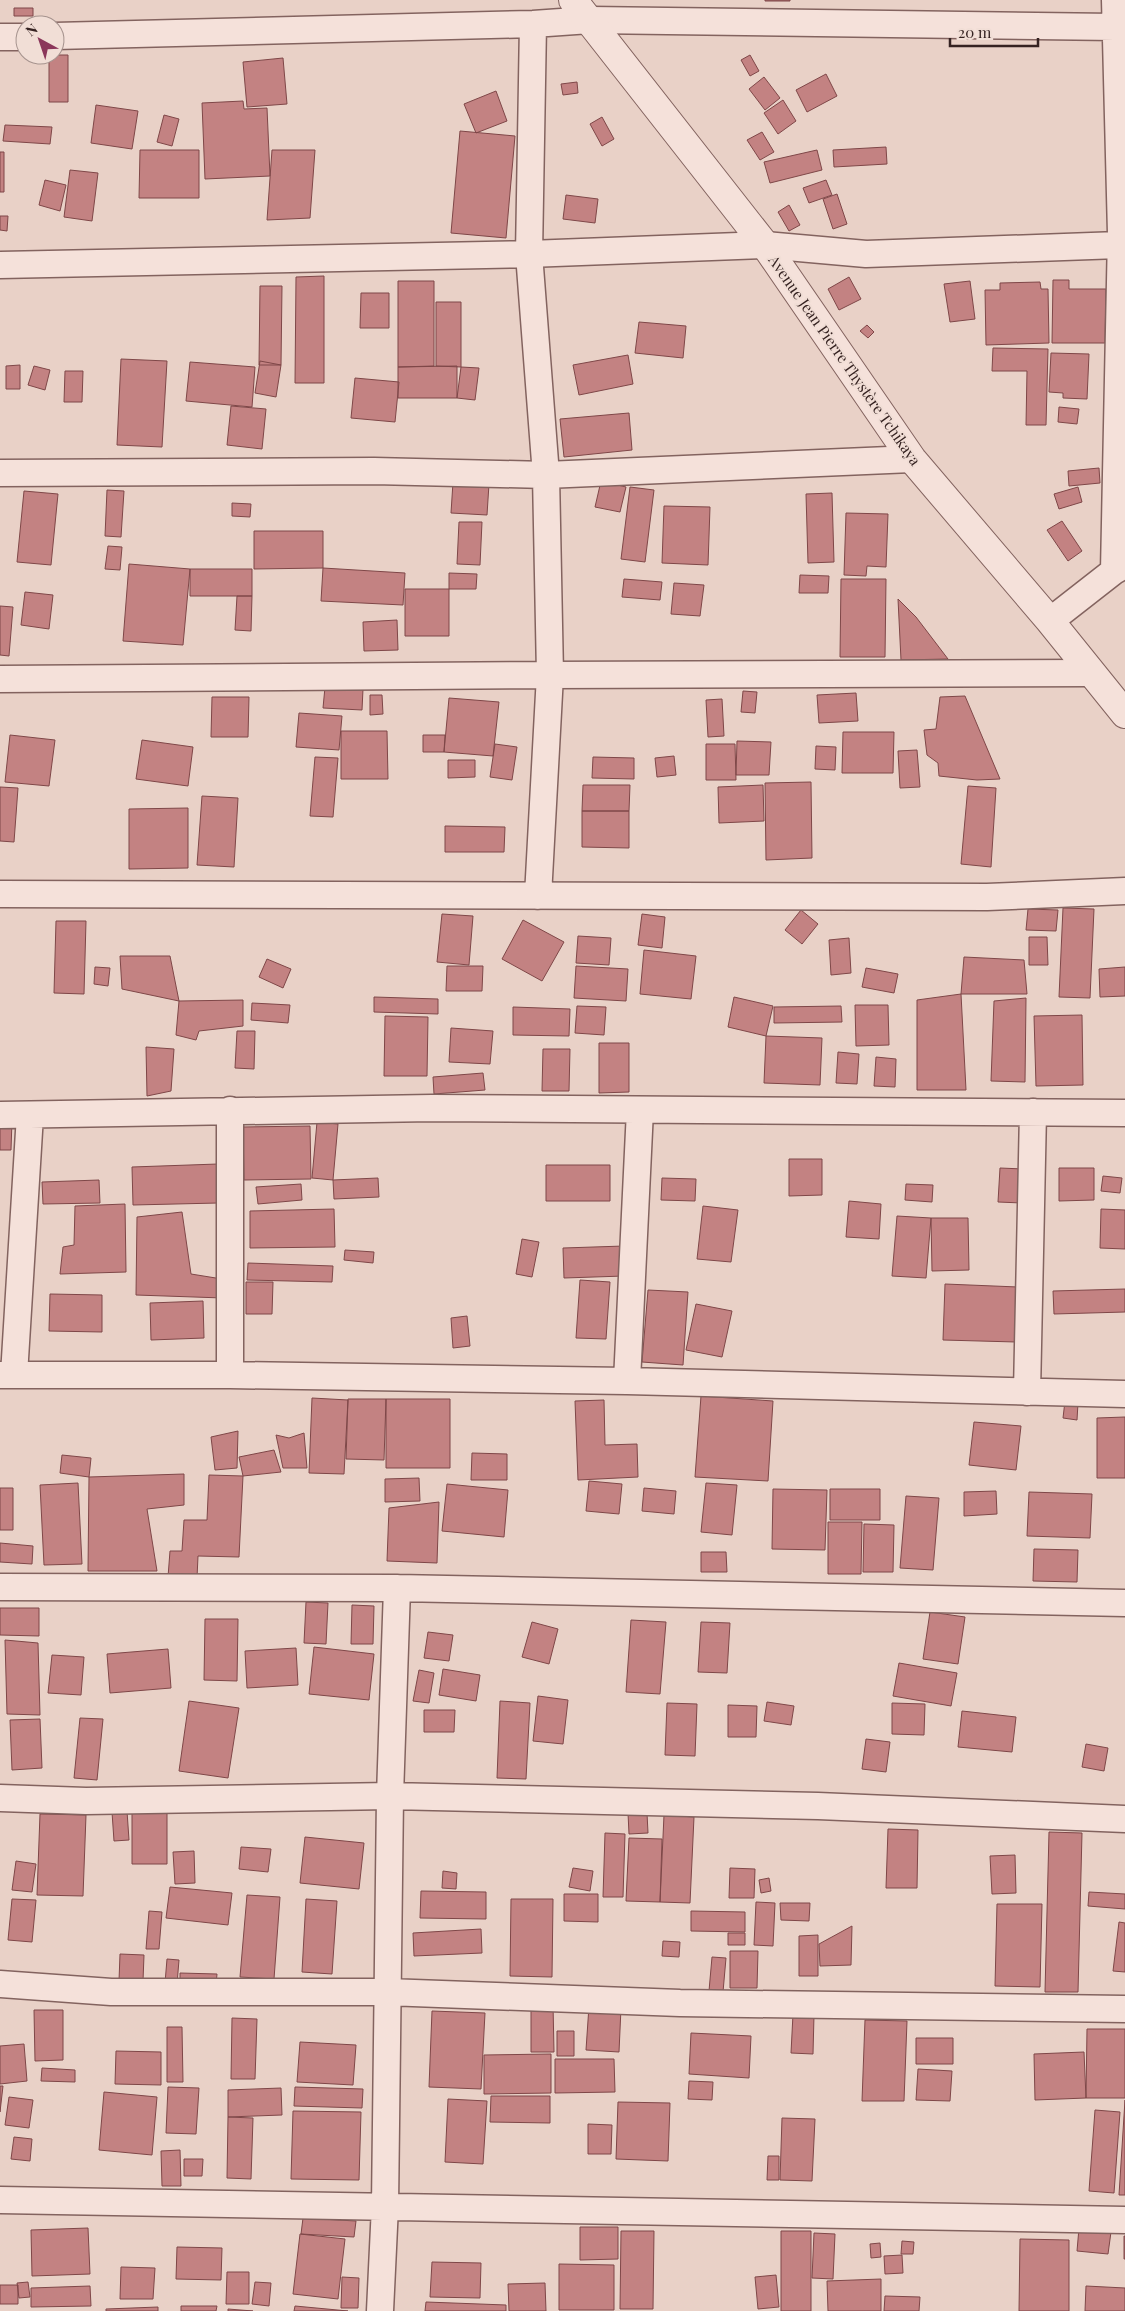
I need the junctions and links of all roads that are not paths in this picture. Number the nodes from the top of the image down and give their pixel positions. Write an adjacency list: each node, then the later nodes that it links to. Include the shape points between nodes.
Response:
1 (1115, 0): 4 (street)
2 (582, 10): 3 (street); 4 (street); 9 (street, Avenue Jean Pierre Thystère Tchikaya)
3 (533, 24): 5 (street); 10 (street)
4 (1115, 27): 8 (street)
5 (65, 36)
6 (0, 37): 7 (street)
7 (15, 37)
8 (1122, 237): 9 (street, via 866,254); 15 (street)
9 (765, 246): 10 (street); 12 (street, Avenue Jean Pierre Thystère Tchikaya)
10 (529, 254): 11 (street); 14 (street)
11 (0, 265)
12 (912, 460): 14 (street); 16 (street, Avenue Jean Pierre Thystère Tchikaya)
13 (0, 473): 14 (street, via 374,471)
14 (546, 475): 18 (street)
15 (1119, 568): 16 (street)
16 (1050, 621): 17 (street, Avenue Jean Pierre Thystère Tchikaya)
17 (1091, 673): 18 (street); 20 (street, Avenue Jean Pierre Thystère Tchikaya)
18 (550, 675): 19 (street); 23 (street)
19 (0, 680)
20 (1125, 714)
21 (1125, 891): 23 (street, via 987,898)
22 (0, 894): 23 (street)
23 (538, 896)
24 (230, 1110): 25 (street); 29 (street); 31 (street)
25 (640, 1110): 26 (street); 32 (street)
26 (1033, 1112): 27 (street); 33 (street)
27 (1125, 1113)
28 (0, 1115): 29 (street)
29 (30, 1115): 30 (street)
30 (7, 1375): 31 (street)
31 (230, 1375): 32 (street)
32 (627, 1381): 33 (street)
33 (1027, 1392): 34 (street)
34 (1125, 1394)
35 (0, 1587): 36 (street)
36 (397, 1588): 37 (street); 38 (street)
37 (1125, 1603)
38 (390, 1796): 39 (street, via 86,1801); 40 (street, via 818,1806); 42 (street)
39 (0, 1798)
40 (1125, 1819)
41 (0, 1984): 42 (street, via 111,1992)
42 (387, 1992): 43 (street, via 680,2003); 45 (street)
43 (1125, 2009)
44 (0, 2200): 45 (street)
45 (386, 2206): 46 (street); 47 (street)
46 (1125, 2220)
47 (380, 2311)

